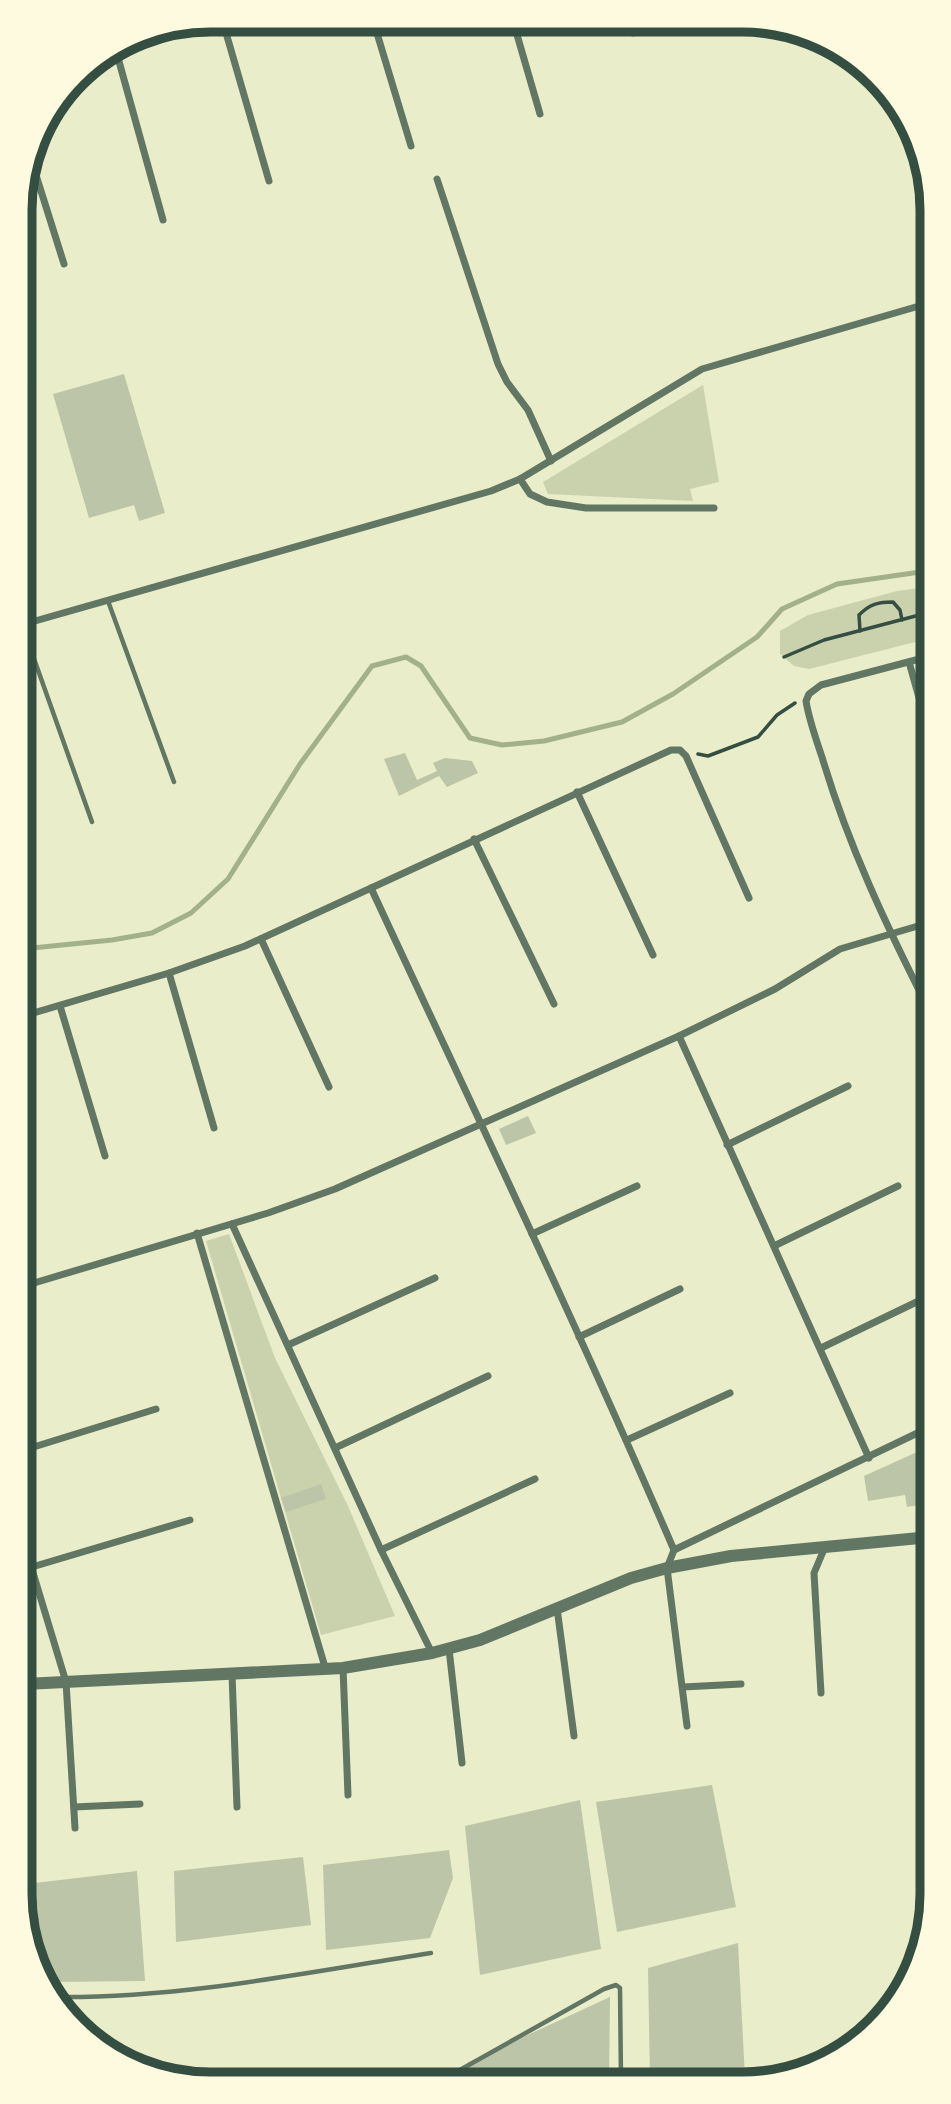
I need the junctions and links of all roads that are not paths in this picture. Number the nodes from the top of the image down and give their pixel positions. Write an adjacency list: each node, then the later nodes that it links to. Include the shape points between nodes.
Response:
1 (226, 32): 9 (street)
2 (377, 32): 6 (street)
3 (516, 32): 5 (street)
4 (117, 57): 10 (street)
5 (540, 114)
6 (411, 146)
7 (36, 174): 11 (street)
8 (437, 179): 13 (street, via 498,364 528,410)
9 (269, 181)
10 (163, 220)
11 (64, 264)
12 (920, 306): 13 (street, via 702,369)
13 (551, 461): 14 (street)
14 (520, 479): 15 (street, via 530,494 547,502 586,508); 16 (street)
15 (715, 508)
16 (108, 601): 17 (street); 22 (lane)
17 (32, 622)
18 (32, 653): 24 (lane)
19 (920, 659): 20 (street)
20 (909, 662): 21 (street); 29 (street, via 821,685 806,701 831,788)
21 (920, 700)
22 (174, 782)
23 (577, 792): 25 (street); 27 (street, via 680,750); 31 (street)
24 (92, 822)
25 (474, 839): 26 (street); 34 (street)
26 (371, 888): 30 (street); 40 (street)
27 (749, 898)
28 (920, 925): 29 (street)
29 (890, 933): 33 (street); 37 (street, via 833,952 775,989)
30 (261, 939): 32 (street); 39 (street)
31 (653, 955)
32 (169, 973): 35 (street); 41 (street)
33 (920, 991)
34 (554, 1004)
35 (60, 1006): 36 (street); 43 (street)
36 (32, 1014)
37 (680, 1036): 40 (street); 42 (street)
38 (848, 1086): 42 (street)
39 (329, 1087)
40 (481, 1125): 46 (street, via 335,1189); 48 (street)
41 (214, 1128)
42 (727, 1144): 49 (street)
43 (105, 1156)
44 (637, 1186): 48 (street)
45 (898, 1186): 49 (street)
46 (232, 1224): 47 (street); 55 (street)
47 (197, 1233): 51 (street); 76 (street)
48 (532, 1234): 54 (street)
49 (774, 1246): 56 (street)
50 (435, 1278): 55 (street)
51 (32, 1283)
52 (680, 1289): 54 (street)
53 (919, 1301): 56 (street)
54 (579, 1337): 61 (street)
55 (288, 1345): 63 (street)
56 (821, 1348): 64 (street)
57 (488, 1376): 63 (street)
58 (730, 1393): 61 (street)
59 (156, 1409): 62 (street)
60 (919, 1432): 64 (street)
61 (626, 1440): 70 (street)
62 (32, 1448)
63 (335, 1448): 69 (street)
64 (869, 1458): 70 (street)
65 (535, 1479): 69 (street)
66 (190, 1520): 71 (street)
67 (919, 1538): 68 (street)
68 (825, 1547): 72 (street); 83 (street, via 814,1573)
69 (381, 1550): 75 (street)
70 (674, 1550): 72 (street)
71 (32, 1566): 79 (street)
72 (667, 1568): 73 (street); 82 (street)
73 (556, 1607): 74 (street, via 495,1635); 85 (street)
74 (449, 1649): 75 (street); 86 (street)
75 (432, 1653): 77 (street)
76 (325, 1667): 77 (street); 78 (street)
77 (344, 1668): 87 (street)
78 (232, 1674): 79 (street); 90 (street)
79 (66, 1682): 80 (street); 89 (street)
80 (32, 1684)
81 (741, 1684): 82 (street)
82 (683, 1687): 84 (street)
83 (821, 1693)
84 (687, 1726)
85 (574, 1736)
86 (462, 1763)
87 (348, 1795)
88 (140, 1804): 89 (street)
89 (74, 1807): 91 (street)
90 (237, 1807)
91 (75, 1828)
92 (431, 1953): 93 (lane, via 170,1993)
93 (64, 1997)
94 (456, 2072): 95 (lane, via 616,1985 620,1988)
95 (621, 2072)

